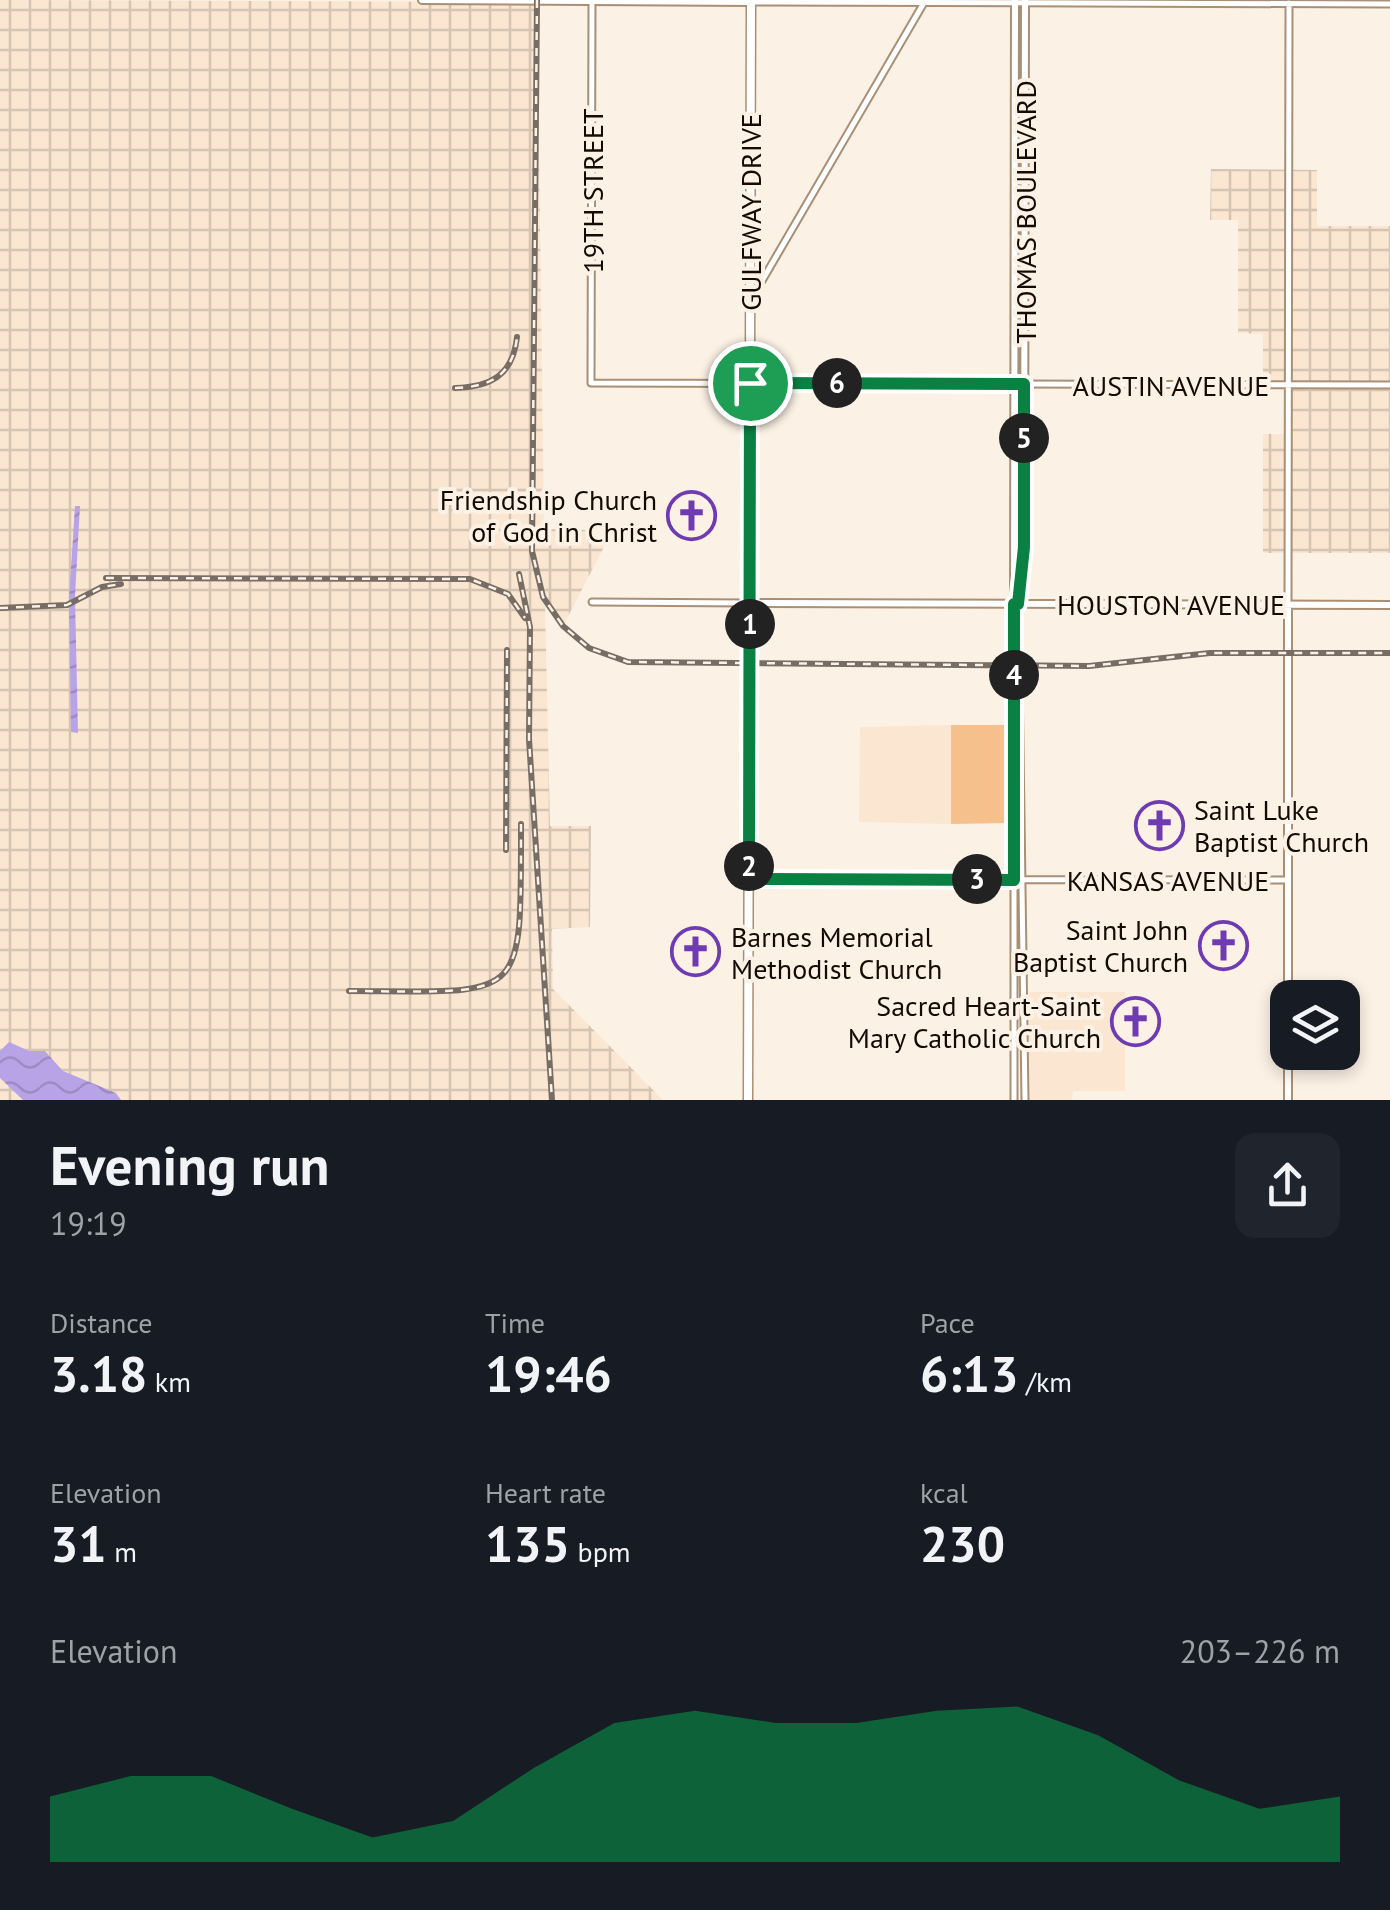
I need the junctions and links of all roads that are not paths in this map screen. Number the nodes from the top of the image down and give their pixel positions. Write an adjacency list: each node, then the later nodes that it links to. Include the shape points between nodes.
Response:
1 (422, 0): 2 (main road)
2 (592, 1): 3 (main road); 9 (street, 19TH STREET)
3 (751, 1): 5 (street); 8 (main road, GULFWAY DRIVE)
4 (1020, 1): 5 (street); 6 (street); 11 (main road, THOMAS BOULEVARD); 12 (main road, THOMAS BOULEVARD)
5 (924, 2): 8 (street)
6 (1289, 2): 7 (street); 13 (street)
7 (1390, 4)
8 (750, 300): 10 (main road, GULFWAY DRIVE)
9 (592, 383): 10 (street, AUSTIN AVENUE)
10 (750, 383): 11 (street, AUSTIN AVENUE); 16 (main road, GULFWAY DRIVE)
11 (1014, 384): 12 (street, AUSTIN AVENUE); 17 (main road, THOMAS BOULEVARD)
12 (1024, 384): 13 (street, AUSTIN AVENUE); 17 (main road, THOMAS BOULEVARD, via 1024,547)
13 (1288, 385): 14 (street, AUSTIN AVENUE); 18 (street)
14 (1390, 385)
15 (592, 602): 16 (street, HOUSTON AVENUE)
16 (750, 603): 17 (main road, HOUSTON AVENUE); 20 (main road, GULFWAY DRIVE)
17 (1016, 604): 18 (main road, HOUSTON AVENUE); 21 (street)
18 (1288, 604): 19 (main road, HOUSTON AVENUE); 22 (main road)
19 (1390, 604)
20 (749, 879): 21 (street, KANSAS AVENUE); 27 (main road, GULFWAY DRIVE)
21 (1018, 880): 22 (street, KANSAS AVENUE); 24 (street); 25 (street)
22 (1288, 880): 23 (main road)
23 (1288, 980)
24 (1014, 1066): 25 (street); 28 (street)
25 (1024, 1066): 29 (street)
26 (1288, 1070): 30 (main road)
27 (748, 1100)
28 (1014, 1100)
29 (1025, 1100)
30 (1288, 1100)

